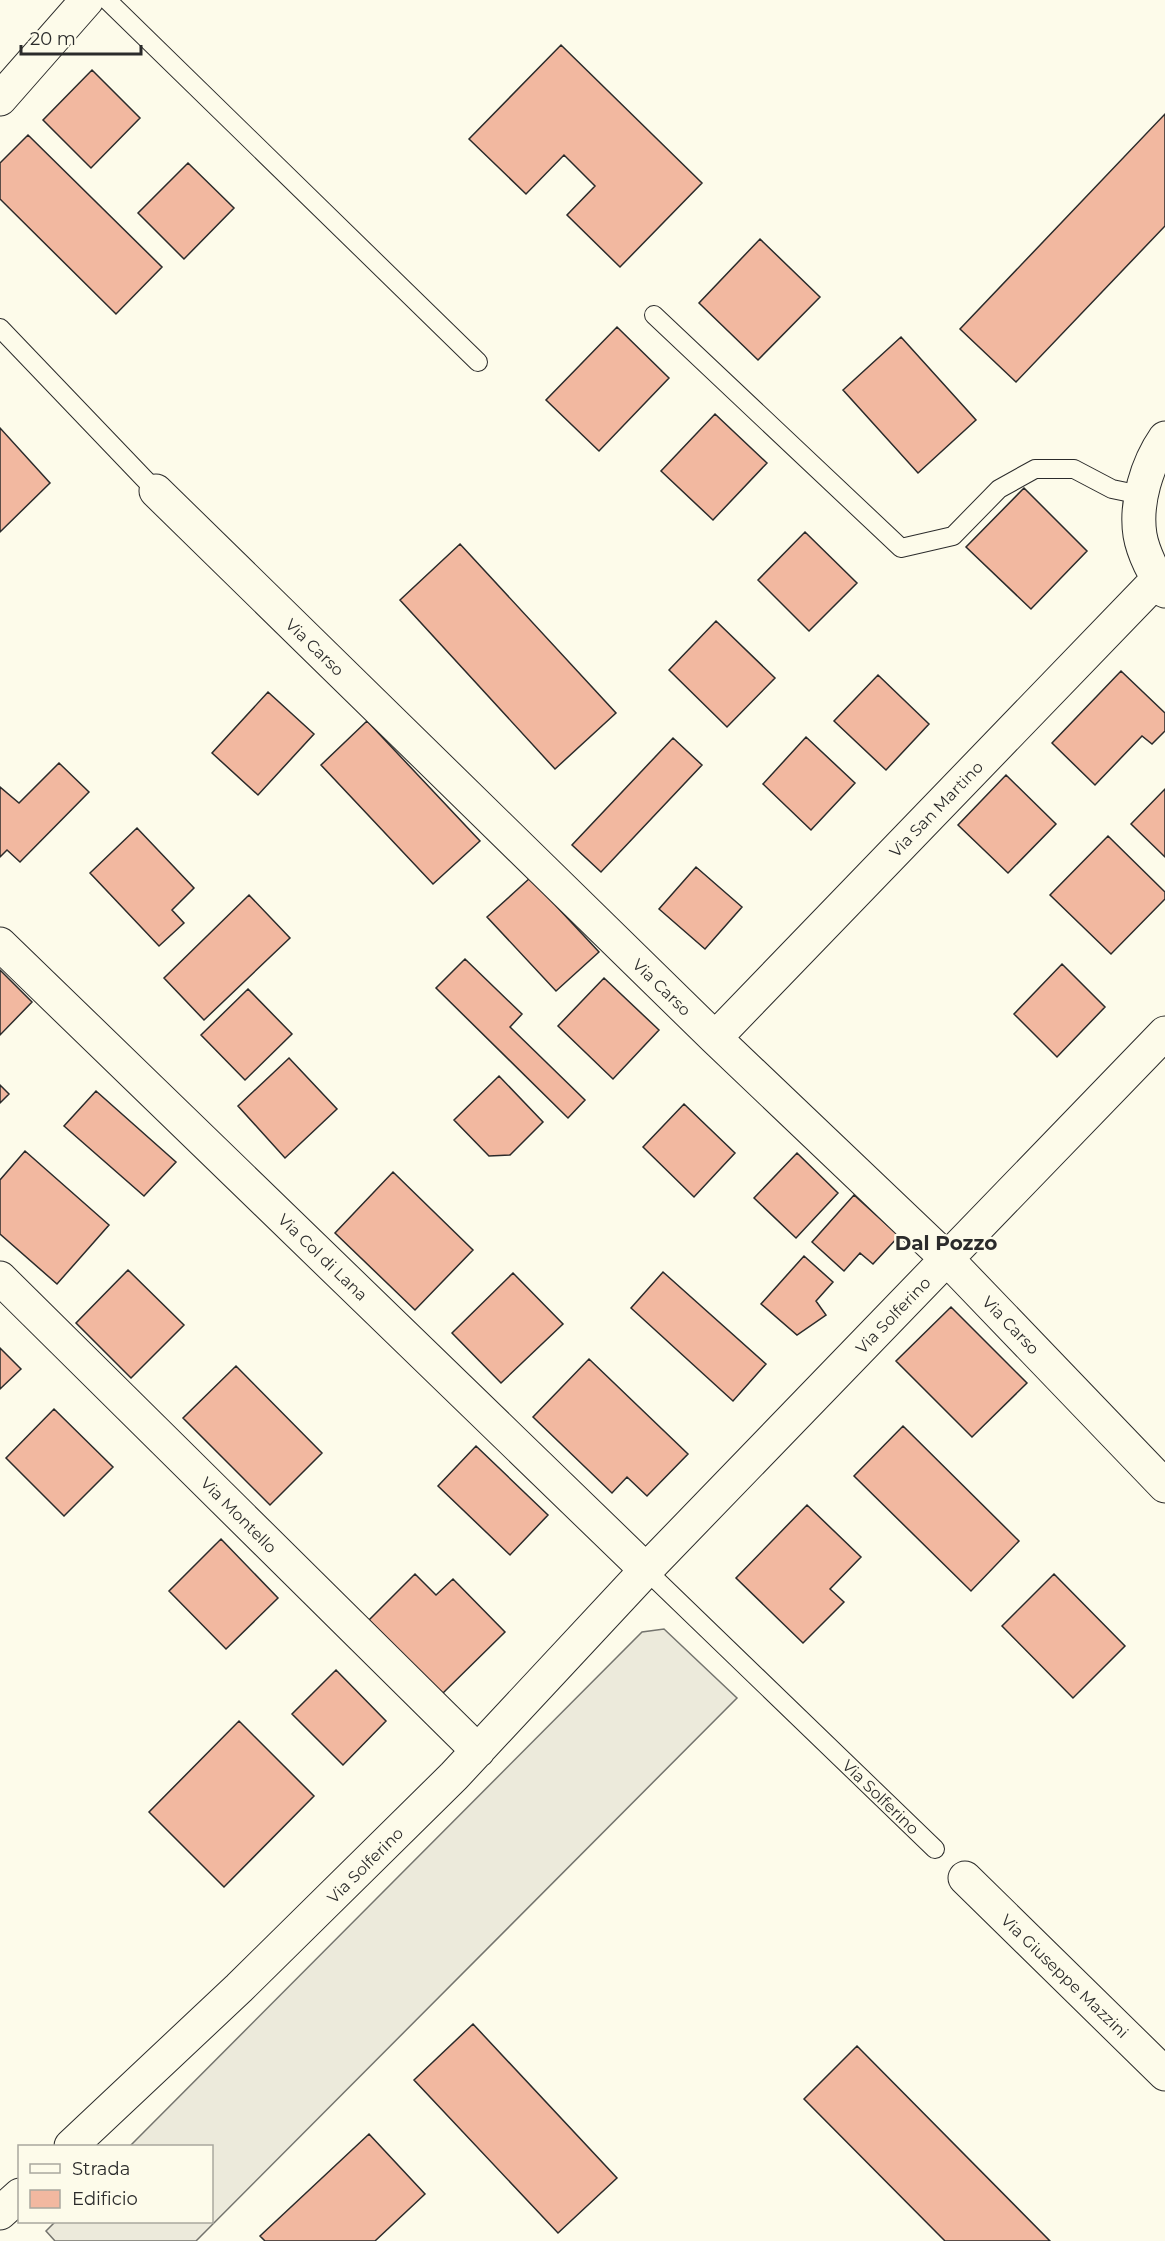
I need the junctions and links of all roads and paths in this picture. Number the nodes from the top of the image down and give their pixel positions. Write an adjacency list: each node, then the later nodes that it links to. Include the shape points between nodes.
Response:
1 (87, 0): 3 (street)
2 (107, 0): 6 (lane)
3 (0, 99)
4 (654, 315): 9 (lane, via 901,548 953,536 999,489 1035,469 1074,469 1112,489)
5 (0, 328): 8 (lane)
6 (478, 363)
7 (1165, 438): 9 (street, via 1157,449)
8 (156, 490): 13 (street, Via Carso)
9 (1141, 495): 10 (street, via 1140,536)
10 (1161, 585): 13 (street, Via San Martino)
11 (0, 944): 17 (street, Via Col di Lana)
12 (1165, 1034): 14 (street, Via Solferino)
13 (715, 1038): 14 (street, Via Carso)
14 (947, 1259): 16 (street, Via Carso); 17 (street, Via Solferino)
15 (0, 1278): 18 (street, Via Montello)
16 (1165, 1486)
17 (646, 1570): 18 (street, Via Solferino); 19 (lane, Via Solferino)
18 (478, 1751): 22 (street, Via Solferino, via 340,1890)
19 (935, 1849)
20 (965, 1878): 21 (street, Via Giuseppe Mazzini)
21 (1165, 2074)
22 (72, 2145)
23 (18, 2197): 24 (street)
24 (0, 2213)

